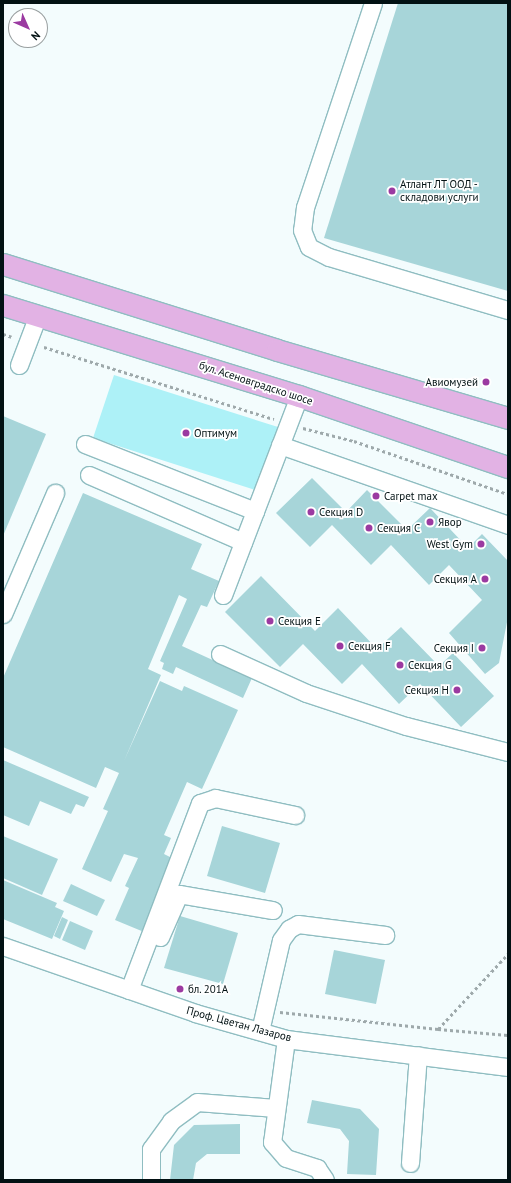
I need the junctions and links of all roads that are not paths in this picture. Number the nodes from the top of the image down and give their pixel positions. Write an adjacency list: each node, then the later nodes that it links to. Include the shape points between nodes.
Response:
1 (373, 3): 4 (street, via 305,206 302,230 309,247 329,257)
2 (3, 264): 8 (main road, via 270,348)
3 (3, 305): 5 (main road, бул. Асеновградско шосе)
4 (508, 310)
5 (38, 315): 6 (street); 7 (main road, бул. Асеновградско шосе)
6 (19, 365)
7 (299, 396): 10 (street); 11 (main road, бул. Асеновградско шосе)
8 (508, 418)
9 (85, 444): 14 (street)
10 (280, 445): 14 (street); 15 (street)
11 (508, 467)
12 (88, 475): 16 (street)
13 (55, 493): 18 (street)
14 (255, 511): 16 (street)
15 (508, 525)
16 (243, 542): 17 (street)
17 (223, 595)
18 (3, 614)
19 (220, 654): 20 (street, via 306,693 406,726)
20 (508, 752)
21 (295, 815): 25 (street, via 215,798 200,803)
22 (273, 910): 25 (street, via 179,894)
23 (385, 935): 26 (street, via 298,924 289,929 281,940)
24 (3, 946): 25 (street, Проф. Цветан Лазаров)
25 (132, 991): 26 (street, Проф. Цветан Лазаров, via 195,1013)
26 (260, 1031): 27 (street, Проф. Цветан Лазаров)
27 (286, 1039): 28 (street, Проф. Цветан Лазаров); 30 (street)
28 (418, 1055): 29 (street, Проф. Цветан Лазаров); 31 (street)
29 (508, 1067)
30 (276, 1108): 32 (street, via 198,1102 171,1121 151,1149); 33 (street, via 272,1142 286,1158 317,1168)
31 (410, 1163)
32 (151, 1180)
33 (325, 1180)

